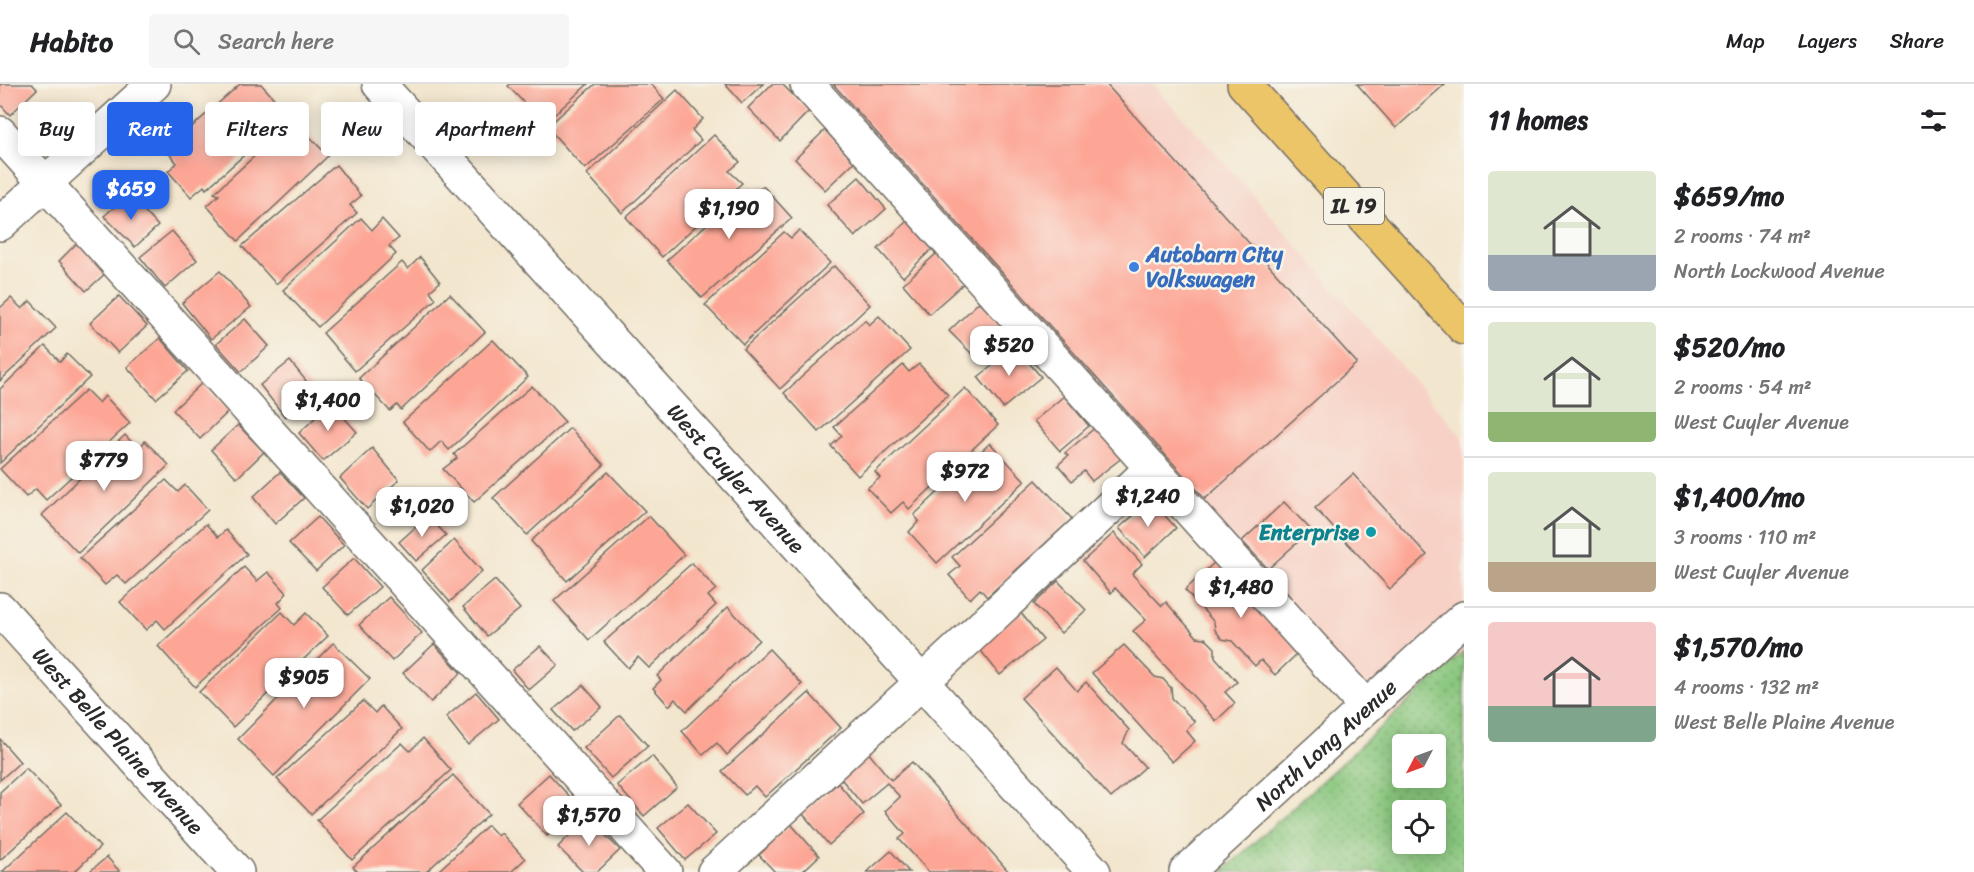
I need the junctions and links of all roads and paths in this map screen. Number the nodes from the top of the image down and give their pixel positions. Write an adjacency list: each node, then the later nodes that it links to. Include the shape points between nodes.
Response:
1 (154, 84): 6 (street)
2 (379, 84): 12 (street, West Cuyler Avenue)
3 (807, 84): 9 (street)
4 (1244, 84): 8 (main road, IL 19)
5 (0, 134): 6 (street)
6 (45, 184): 7 (street); 15 (street)
7 (0, 225)
8 (1464, 328)
9 (1152, 468): 12 (street); 13 (street)
10 (0, 609): 14 (street, West Belle Plaine Avenue)
11 (1464, 618): 13 (street, North Long Avenue)
12 (922, 682): 16 (street); 17 (street, West Cuyler Avenue)
13 (1366, 707): 18 (street, North Long Avenue)
14 (237, 872)
15 (665, 872)
16 (714, 872)
17 (1094, 872)
18 (1186, 872)

